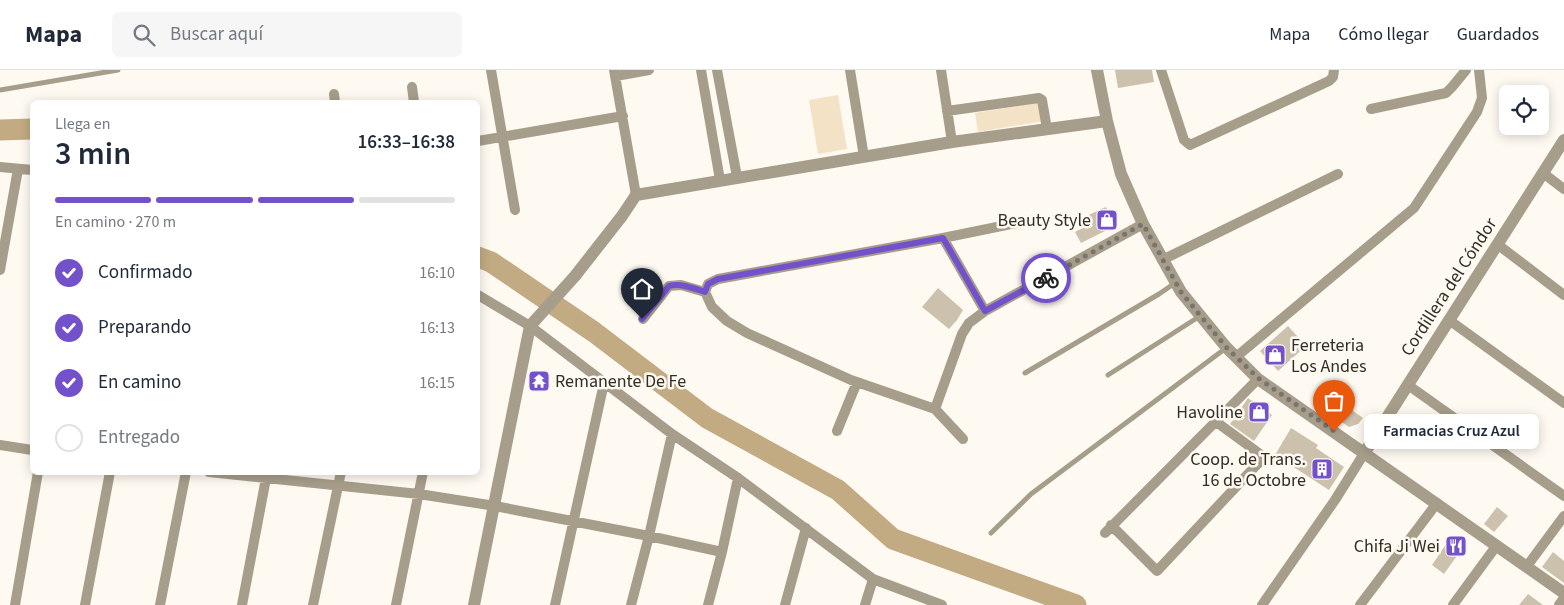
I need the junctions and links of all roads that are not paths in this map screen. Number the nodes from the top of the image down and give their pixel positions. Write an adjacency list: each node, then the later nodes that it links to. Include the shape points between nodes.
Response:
1 (118, 70): 15 (lane)
2 (491, 70): 22 (street)
3 (649, 70): 13 (street)
4 (701, 70): 33 (street)
5 (717, 70): 32 (street)
6 (850, 70): 26 (street)
7 (941, 70): 18 (street)
8 (1097, 70): 20 (street)
9 (1161, 70): 10 (street, via 1184,140 1186,144 1193,145 1329,81)
10 (1334, 70)
11 (1466, 70): 17 (street, via 1446,93)
12 (1479, 70): 53 (street, via 1482,98 1477,112 1414,208)
13 (615, 73): 19 (street)
14 (412, 87): 16 (street)
15 (0, 90)
16 (414, 100)
17 (1371, 109)
18 (947, 111): 21 (street, via 1039,98); 25 (street)
19 (623, 116): 22 (street); 35 (street)
20 (1107, 121): 21 (street); 38 (street, via 1121,174)
21 (1047, 129): 25 (street)
22 (502, 136): 24 (street); 36 (street)
23 (1564, 140): 30 (street, Cordillera del Cóndor)
24 (480, 141)
25 (952, 142): 26 (street)
26 (864, 156): 32 (street)
27 (0, 167): 28 (street)
28 (18, 169): 29 (street); 42 (street)
29 (30, 170)
30 (1542, 173): 34 (street); 40 (street, Cordillera del Cóndor)
31 (1338, 174): 41 (street)
32 (737, 177): 33 (street)
33 (720, 180): 35 (street)
34 (1564, 189)
35 (636, 195): 51 (street, via 575,276)
36 (514, 210)
37 (1031, 220): 39 (street)
38 (1143, 224): 41 (street); 47 (street)
39 (943, 238): 44 (street, via 718,279 708,284); 47 (street)
40 (1497, 244): 45 (street); 50 (street, Cordillera del Cóndor)
41 (1162, 260): 43 (street)
42 (0, 270)
43 (1175, 283): 48 (street); 54 (lane)
44 (705, 292): 49 (street, via 681,285 669,286); 57 (street, via 712,307 747,333)
45 (1564, 295)
46 (480, 297): 51 (street)
47 (985, 311): 61 (street, via 969,322 962,334)
48 (1201, 316): 52 (street); 55 (lane)
49 (642, 319)
50 (1449, 320): 59 (street, Cordillera del Cóndor); 60 (street)
51 (532, 323): 58 (street); 81 (street)
52 (1226, 347): 53 (street); 85 (lane, via 1031,494)
53 (1236, 357): 56 (street)
54 (1025, 372)
55 (1108, 375)
56 (1258, 378): 62 (street); 68 (street)
57 (857, 382): 61 (street); 63 (street)
58 (604, 383): 64 (street); 83 (street)
59 (1408, 385): 68 (street, Cordillera del Cóndor); 79 (street)
60 (1564, 403)
61 (935, 409): 65 (street)
62 (1216, 421): 62 (street, via 1108,529 1157,571 1264,457)
63 (838, 431)
64 (672, 434): 76 (street); 86 (street)
65 (963, 439)
66 (0, 445): 67 (street)
67 (30, 450)
68 (1365, 452): 80 (street); 106 (street)
69 (37, 475): 93 (street)
70 (109, 475): 94 (street)
71 (185, 475): 95 (street)
72 (252, 475): 75 (street)
73 (340, 475): 77 (street)
74 (422, 475): 78 (street)
75 (267, 476): 77 (street); 96 (street)
76 (738, 478): 84 (street); 88 (street)
77 (338, 486): 78 (street); 97 (street)
78 (419, 494): 81 (street); 98 (street)
79 (1564, 496)
80 (1437, 503): 87 (street); 107 (street)
81 (495, 506): 83 (street); 99 (street)
82 (1564, 516): 89 (street)
83 (573, 521): 86 (street); 100 (street)
84 (806, 528): 90 (street); 103 (street)
85 (991, 533)
86 (649, 536): 88 (street); 101 (street)
87 (1497, 545): 89 (street); 108 (street)
88 (722, 552): 102 (street)
89 (1527, 566): 91 (street)
90 (873, 579): 104 (street); 105 (street)
91 (1564, 593)
92 (1564, 598): 109 (street)
93 (15, 605)
94 (85, 605)
95 (160, 605)
96 (242, 605)
97 (313, 605)
98 (396, 605)
99 (474, 605)
100 (556, 605)
101 (631, 605)
102 (708, 605)
103 (785, 605)
104 (865, 605)
105 (940, 605)
106 (1262, 605)
107 (1360, 605)
108 (1453, 605)
109 (1559, 605)

